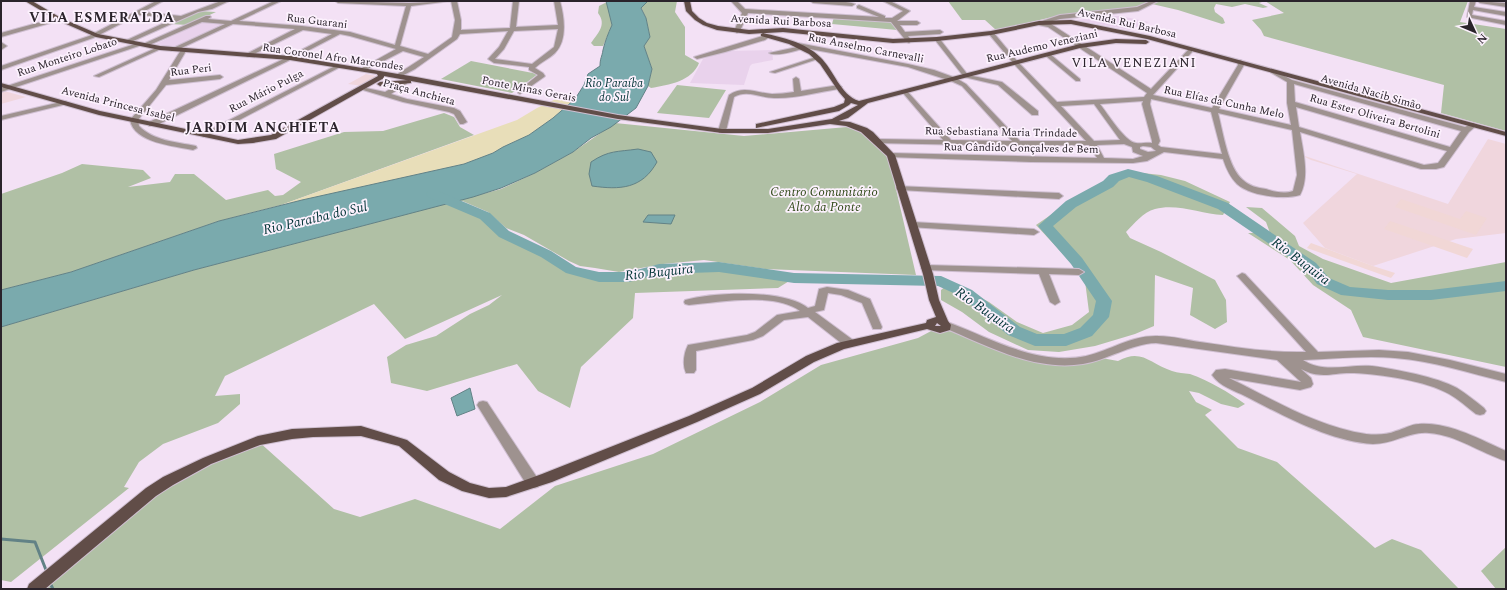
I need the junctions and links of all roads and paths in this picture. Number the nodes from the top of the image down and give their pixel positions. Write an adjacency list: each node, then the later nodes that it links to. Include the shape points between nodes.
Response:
1 (28, 1): 30 (main road, Rua Coronel Afro Marcondes)
2 (160, 1): 26 (street)
3 (226, 1): 24 (street)
4 (278, 1): 34 (street)
5 (338, 1): 18 (street)
6 (449, 1): 17 (street)
7 (454, 1): 42 (street, via 459,18)
8 (516, 1): 40 (street)
9 (557, 1): 38 (street)
10 (687, 1): 41 (main road, Avenida Rui Barbosa, via 689,11 705,24)
11 (734, 1): 25 (street)
12 (813, 1): 19 (street)
13 (886, 1): 33 (street, via 907,11)
14 (1155, 1): 31 (street, via 1127,11)
15 (1473, 1): 23 (street)
16 (1480, 1): 21 (street)
17 (430, 2): 20 (street)
18 (383, 3): 20 (street)
19 (854, 3): 29 (street)
20 (409, 5): 62 (street)
21 (1506, 5)
22 (859, 7): 33 (street)
23 (1471, 8): 27 (street); 36 (street, via 1468,14 1470,16)
24 (216, 11): 28 (street, via 201,10); 32 (street, Rua Monteiro Lobato)
25 (744, 11): 29 (street); 41 (street)
26 (138, 13): 28 (street); 50 (street)
27 (1506, 14)
28 (181, 17): 55 (street)
29 (842, 17): 33 (street)
30 (59, 19): 48 (street); 50 (main road, Rua Coronel Afro Marcondes)
31 (1070, 19): 37 (main road, Avenida Rui Barbosa); 53 (main road, Avenida Rui Barbosa)
32 (201, 20): 34 (street, Rua Guarani); 58 (street, Rua Monteiro Lobato)
33 (893, 21): 35 (street); 49 (street)
34 (232, 22): 39 (street, Rua Guarani); 56 (street)
35 (917, 22)
36 (1506, 23)
37 (1032, 24): 47 (main road, Avenida Rui Barbosa); 60 (street, via 1049,25)
38 (560, 26): 40 (street); 76 (street, via 560,41 555,50)
39 (302, 28): 46 (street, Rua Guarani); 67 (street)
40 (513, 28): 42 (street); 76 (street, via 502,48 491,58 492,61)
41 (737, 31): 43 (main road, Avenida Rui Barbosa)
42 (458, 32): 69 (street, via 450,42)
43 (749, 32): 44 (main road, Avenida Rui Barbosa); 51 (main road)
44 (808, 32): 54 (main road); 57 (main road, Avenida Rui Barbosa)
45 (940, 32): 49 (street)
46 (338, 33): 62 (street, Rua Guarani); 71 (street)
47 (991, 33): 52 (main road, Avenida Rui Barbosa); 73 (street)
48 (1, 34)
49 (905, 34): 57 (street)
50 (96, 35): 55 (main road, Rua Coronel Afro Marcondes); 77 (street)
51 (768, 36): 54 (main road); 70 (street, via 762,40)
52 (937, 39): 57 (main road, Avenida Rui Barbosa); 86 (street)
53 (1145, 39): 60 (main road, Rua Audemo Veneziani); 65 (main road, Rua Audemo Veneziani); 74 (main road, Avenida Rui Barbosa)
54 (783, 40): 59 (main road)
55 (129, 41): 58 (main road, Rua Coronel Afro Marcondes)
56 (192, 41): 63 (street); 64 (street)
57 (909, 41)
58 (143, 44): 61 (main road, Rua Coronel Afro Marcondes); 97 (street, Rua Monteiro Lobato)
59 (800, 46): 66 (street, Rua Anselmo Carnevalli, via 793,50); 72 (main road); 89 (street, Rua Anselmo Carnevalli, via 904,64)
60 (1080, 46): 68 (main road, Rua Audemo Veneziani); 106 (street)
61 (160, 48): 63 (main road, Rua Coronel Afro Marcondes); 83 (street)
62 (400, 48): 69 (street, Rua Guarani); 79 (street)
63 (173, 50): 64 (main road, Rua Coronel Afro Marcondes)
64 (186, 51): 67 (main road, Rua Coronel Afro Marcondes); 94 (street)
65 (1190, 51): 74 (main road, Rua Audemo Veneziani); 106 (street)
66 (772, 53)
67 (248, 55): 71 (main road, Rua Coronel Afro Marcondes)
68 (1048, 55): 73 (main road, Rua Audemo Veneziani); 90 (street)
69 (428, 56): 78 (street)
70 (697, 57)
71 (290, 58): 75 (main road, Rua Coronel Afro Marcondes); 125 (street)
72 (818, 58): 81 (street); 98 (main road)
73 (1016, 63): 86 (main road, Rua Audemo Veneziani); 113 (street)
74 (1241, 64): 82 (main road, Avenida Rui Barbosa); 116 (street)
75 (338, 66): 79 (main road, Rua Coronel Afro Marcondes); 131 (street, Rua Mário Pulga)
76 (533, 66): 101 (street, via 531,69 542,76)
77 (1, 68)
78 (413, 68): 85 (street); 87 (street, via 410,74)
79 (362, 70): 80 (main road, Rua Coronel Afro Marcondes)
80 (379, 72): 85 (main road, Rua Coronel Afro Marcondes); 103 (main road, via 382,77)
81 (773, 72)
82 (1272, 72): 91 (street, Avenida Nacib Simão); 109 (main road, Avenida Rui Barbosa)
83 (97, 76)
84 (220, 76): 94 (street, Rua Peri)
85 (398, 76): 87 (main road, Rua Coronel Afro Marcondes); 95 (main road)
86 (966, 76): 89 (main road, Rua Audemo Veneziani); 118 (street, via 1000,83)
87 (416, 79): 93 (main road, Rua Coronel Afro Marcondes)
88 (796, 79): 104 (street)
89 (953, 79): 102 (main road, Rua Audemo Veneziani); 136 (street, Rua Anselmo Carnevalli, via 964,85)
90 (1078, 80)
91 (1290, 81): 110 (street, Avenida Nacib Simão); 114 (street)
92 (406, 82): 93 (main road); 95 (main road); 105 (street)
93 (430, 82): 122 (main road, Ponte Minas Gerais)
94 (164, 83): 121 (street)
95 (380, 84): 100 (main road)
96 (1, 85): 97 (main road, Avenida Princesa Isabel)
97 (9, 87): 99 (street, Rua Monteiro Lobato); 111 (main road, Avenida Princesa Isabel)
98 (839, 87): 104 (street); 107 (main road)
99 (1, 90)
100 (366, 90): 103 (main road); 105 (street, Praça Anchieta)
101 (520, 92)
102 (905, 92): 112 (main road, Rua Audemo Veneziani); 133 (street)
103 (355, 93): 131 (main road, Avenida Princesa Isabel, via 273,137 238,142)
104 (798, 93): 129 (street, via 775,96 745,90 735,93 731,96)
105 (386, 94): 123 (street, Praça Anchieta, via 405,101 451,110 457,113)
106 (1148, 96): 108 (street); 116 (street, Rua Elías da Cunha Melo); 139 (street, via 1146,104)
107 (848, 100): 112 (main road, Rua Audemo Veneziani); 115 (main road, Rua Audemo Veneziani, via 847,104)
108 (1095, 101): 113 (street); 134 (street)
109 (1383, 101): 110 (main road); 126 (main road, Avenida Rui Barbosa)
110 (1366, 102): 128 (street, Avenida Nacib Simão)
111 (65, 103): 120 (street); 121 (main road, Avenida Princesa Isabel)
112 (865, 103): 119 (main road, Rua Audemo Veneziani)
113 (1054, 104): 135 (street)
114 (1291, 104): 127 (street); 140 (street, Rua Ester Oliveira Bertolini)
115 (836, 109): 117 (main road, Rua Audemo Veneziani); 119 (main road)
116 (1214, 110): 127 (street, Rua Elías da Cunha Melo); 143 (street)
117 (817, 113): 124 (main road, via 811,118); 129 (main road, Rua Audemo Veneziani, via 760,126)
118 (1035, 113)
119 (857, 117): 124 (main road, Rua Audemo Veneziani); 132 (main road)
120 (1, 118)
121 (134, 120): 125 (main road, Avenida Princesa Isabel); 138 (street, via 135,127 144,135)
122 (646, 121): 129 (main road, Rua Audemo Veneziani)
123 (463, 122)
124 (821, 123): 129 (main road, Rua Audemo Veneziani, via 768,131); 132 (main road, via 855,126)
125 (152, 124): 131 (main road, Avenida Princesa Isabel)
126 (1473, 125): 128 (street, Rua Elías da Cunha Melo); 130 (main road, Avenida Rui Barbosa)
127 (1295, 128): 140 (street, Rua Elías da Cunha Melo, via 1424,167 1441,165); 143 (street, via 1300,156 1300,184 1297,193 1279,195 1257,190 1239,182)
128 (1466, 130): 140 (street, Rua Elías da Cunha Melo)
129 (720, 131)
130 (1506, 134)
131 (204, 136)
132 (874, 137): 133 (street, Rua Sebastiana Maria Trindade); 141 (main road)
133 (949, 142): 136 (street, Rua Sebastiana Maria Trindade)
134 (1125, 142): 135 (street, Rua Sebastiana Maria Trindade); 137 (street)
135 (1092, 143): 136 (street, Rua Sebastiana Maria Trindade); 144 (street)
136 (1019, 144)
137 (1136, 146): 139 (street, via 1143,144); 142 (street, via 1136,150)
138 (193, 148)
139 (1156, 148): 142 (street, Rua Cândido Gonçalves de Bem, via 1159,154); 143 (street)
140 (1452, 150)
141 (891, 155): 144 (street, Rua Cândido Gonçalves de Bem); 145 (main road)
142 (1150, 155): 144 (street, Rua Cândido Gonçalves de Bem, via 1133,161)
143 (1227, 158)
144 (1102, 161)
145 (900, 188): 146 (street); 147 (main road)
146 (1059, 196)
147 (913, 225): 148 (street); 149 (main road)
148 (1034, 232)
149 (926, 271): 150 (street); 156 (main road)
150 (1043, 272): 151 (street); 154 (street)
151 (1079, 272)
152 (1242, 276): 160 (street)
153 (689, 302): 155 (street, via 723,298 760,298 796,304)
154 (1054, 302)
155 (808, 313): 157 (street, via 820,308 823,291 833,290 866,301); 158 (street); 161 (street, via 781,316 759,334 749,338 694,347 690,351)
156 (938, 325): 158 (main road); 159 (street, via 976,336 1029,357 1053,362 1089,359 1133,343 1156,339 1254,354)
157 (877, 327)
158 (849, 343): 166 (main road, via 810,359 756,391 693,419)
159 (1285, 356): 160 (street); 164 (street, via 1306,367 1324,372 1372,370 1433,382 1453,391); 165 (street, via 1307,384 1295,386 1226,373 1218,375 1227,382 1290,412 1347,434 1385,438 1426,428 1451,434)
160 (1315, 356): 162 (street, via 1353,353 1394,354 1451,364)
161 (690, 370)
162 (1506, 378)
163 (483, 405): 166 (street)
164 (1480, 411)
165 (1506, 456)
166 (533, 483): 167 (main road, via 506,492 482,492 450,480 409,447 361,431 339,430 285,436 233,450 207,460 168,481 130,508)
167 (34, 589)

